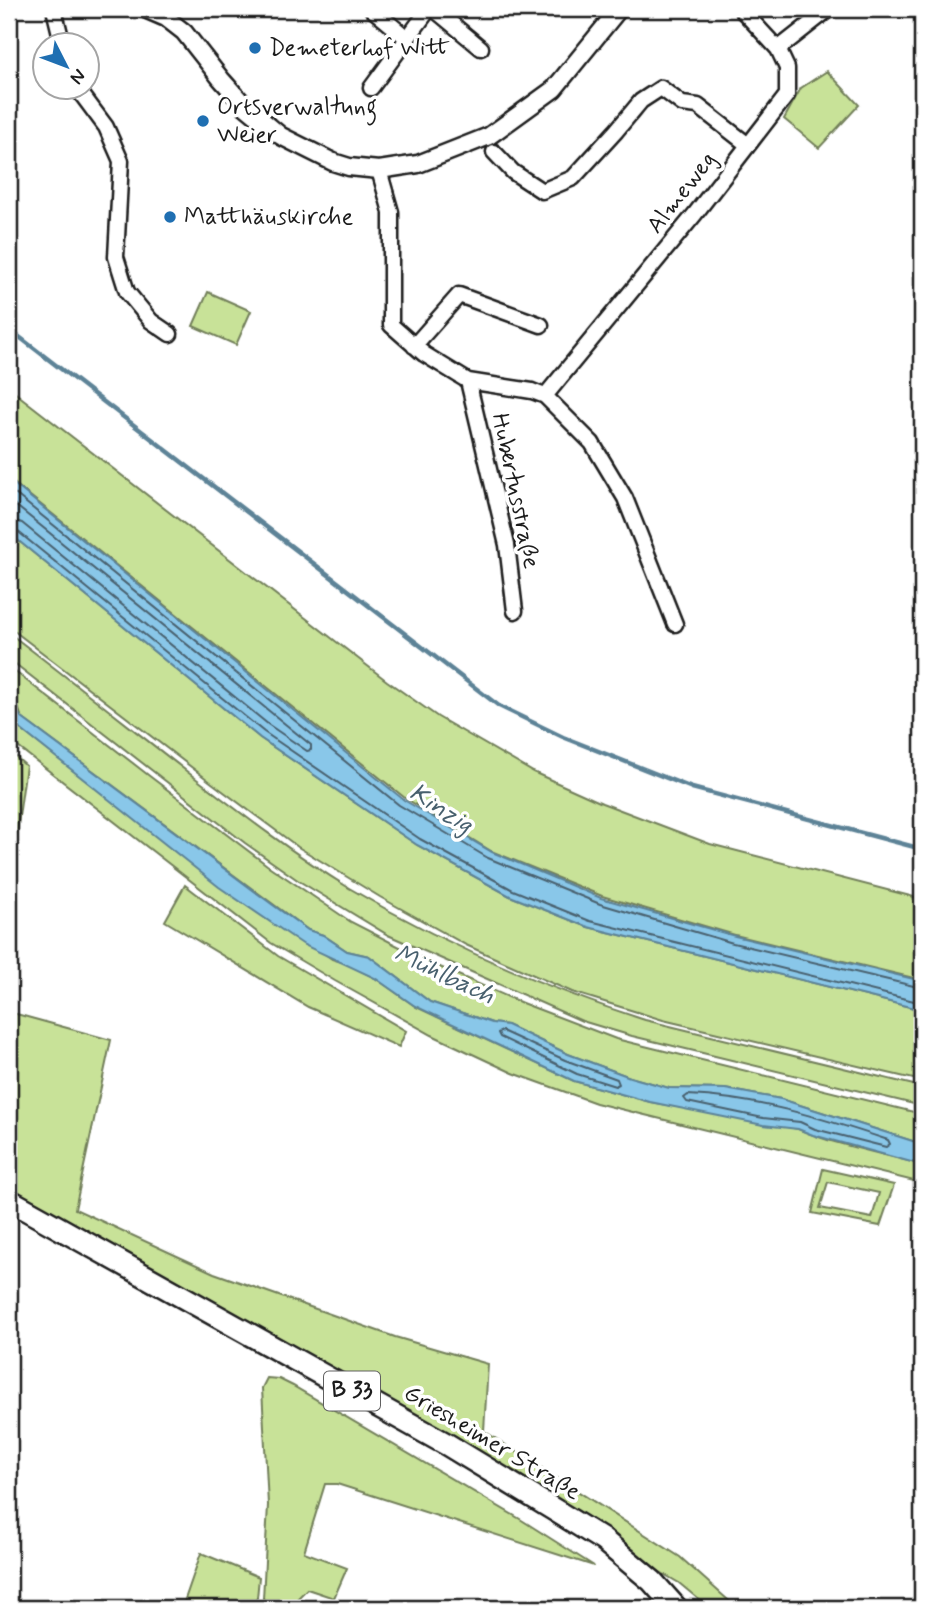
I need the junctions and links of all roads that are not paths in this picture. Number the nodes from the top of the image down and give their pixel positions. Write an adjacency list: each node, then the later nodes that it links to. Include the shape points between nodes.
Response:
1 (54, 9): 9 (street)
2 (145, 9): 8 (street)
3 (372, 9): 10 (street)
4 (431, 9): 10 (street); 11 (street)
5 (619, 9): 17 (street, via 554,89 489,136 418,164)
6 (741, 9): 12 (street, Almeweg)
7 (829, 9): 12 (street)
8 (170, 13): 17 (street, via 246,107 281,136 333,162)
9 (60, 32)
10 (408, 39): 13 (street)
11 (481, 48)
12 (778, 49): 15 (street, Almeweg, via 787,68 787,95)
13 (371, 88)
14 (87, 102): 19 (street, via 106,127 121,160 116,257 127,292 151,321)
15 (748, 145): 16 (street, via 698,106 681,104 662,88 641,101 573,178 542,191 513,172); 22 (street, Almeweg)
16 (494, 152)
17 (379, 170): 20 (street, Hubertusstraße, via 391,212 391,325)
18 (541, 325): 20 (street, via 459,295)
19 (170, 334)
20 (414, 346): 21 (street, Hubertusstraße)
21 (467, 381): 22 (street, Hubertusstraße); 23 (street, Hubertusstraße, via 507,545)
22 (545, 396): 24 (street, Hubertusstraße, via 592,443 625,498)
23 (515, 611)
24 (675, 624)
25 (9, 1200): 26 (main road, Griesheimer Straße / B 33, via 542,1502 603,1541 652,1581)
26 (676, 1608)

